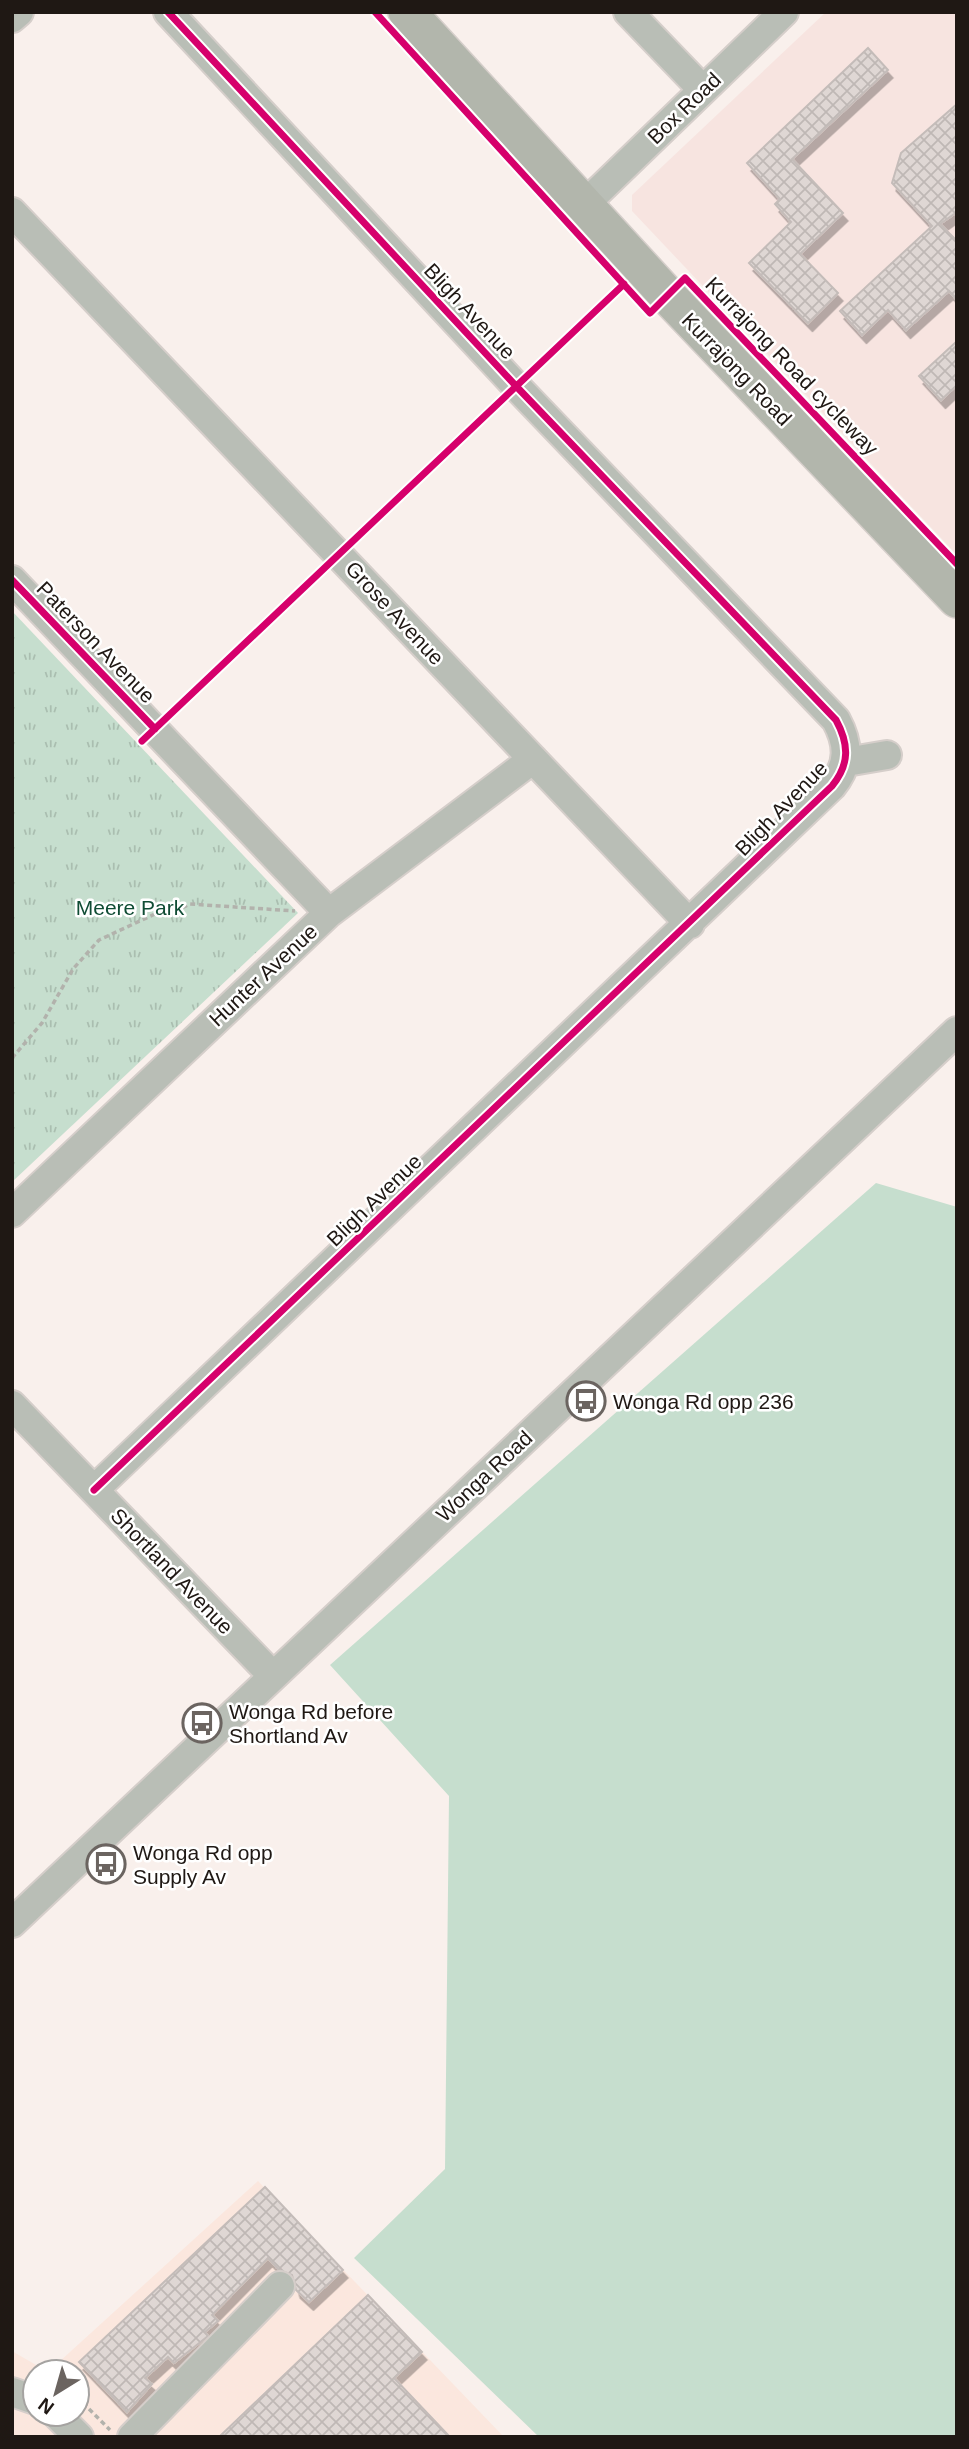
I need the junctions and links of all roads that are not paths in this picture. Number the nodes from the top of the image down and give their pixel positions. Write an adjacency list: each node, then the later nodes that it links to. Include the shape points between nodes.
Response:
1 (19, 12): 6 (street)
2 (168, 12): 14 (street, Bligh Avenue, via 515,385 836,720 844,735)
3 (407, 12): 8 (main road, Kurrajong Road)
4 (628, 12): 7 (street)
5 (784, 12): 7 (street, Box Road)
6 (12, 18)
7 (703, 90): 8 (street, Box Road)
8 (584, 205): 11 (main road, Kurrajong Road)
9 (12, 212): 13 (street, Grose Avenue)
10 (12, 580): 15 (street, Paterson Avenue)
11 (957, 599)
12 (887, 755): 14 (street, Bligh Avenue)
13 (533, 759): 15 (street, Hunter Avenue); 16 (street, Grose Avenue)
14 (846, 762): 16 (street, Bligh Avenue, via 832,786)
15 (329, 913): 18 (street, Hunter Avenue)
16 (690, 924): 20 (street, Bligh Avenue)
17 (957, 1031): 21 (street, Wonga Road)
18 (12, 1213)
19 (12, 1405): 20 (street, Shortland Avenue)
20 (94, 1490): 21 (street, Shortland Avenue)
21 (273, 1676): 22 (street, Wonga Road)
22 (14, 1917)
23 (280, 2286): 24 (street)
24 (132, 2437)

